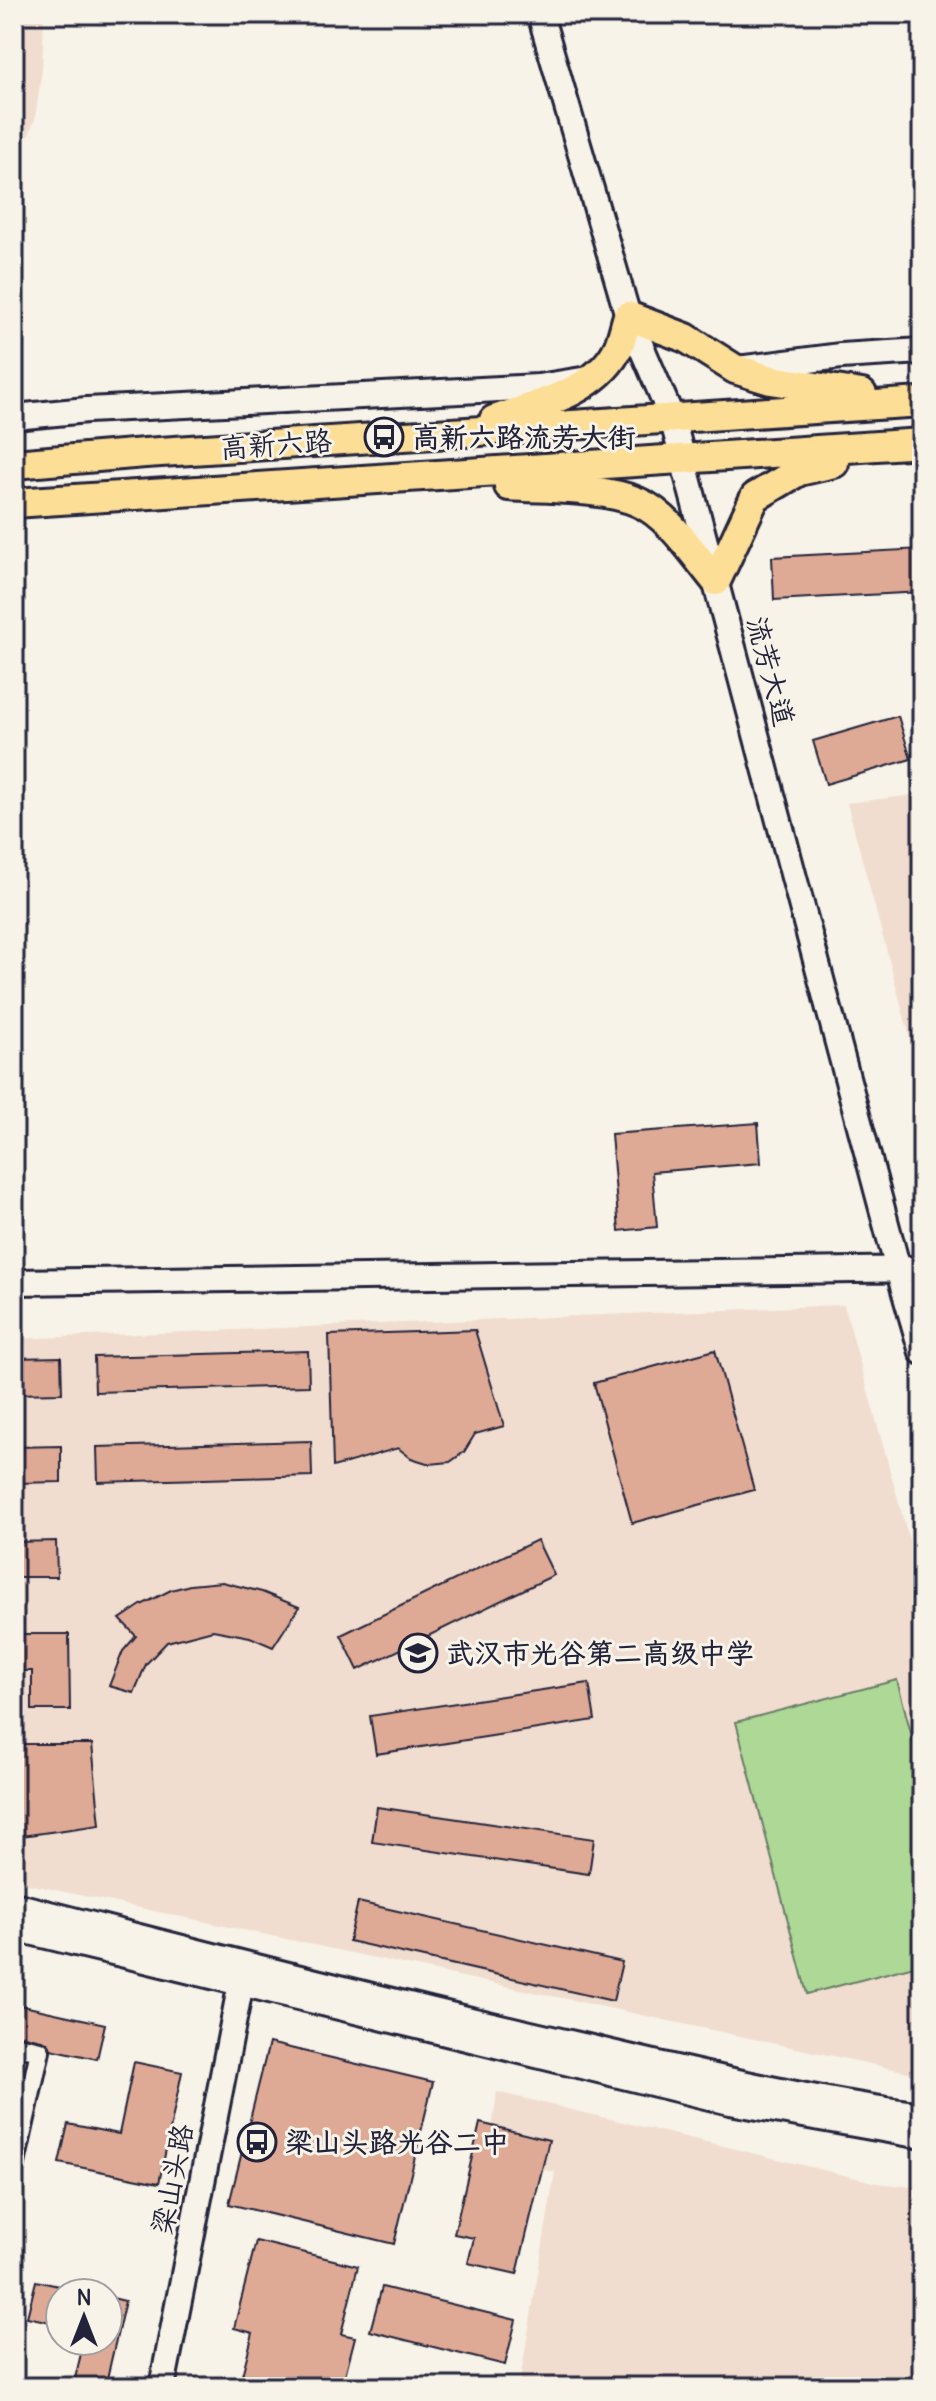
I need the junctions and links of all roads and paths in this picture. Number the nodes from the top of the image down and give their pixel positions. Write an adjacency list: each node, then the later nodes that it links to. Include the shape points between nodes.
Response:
1 (540, 14): 2 (main road, 流芳大道)
2 (628, 316): 4 (main road, via 686,338); 5 (main road, via 617,351); 8 (main road, 流芳大道)
3 (922, 351): 4 (main road)
4 (735, 369): 6 (main road, via 771,380)
5 (596, 378): 7 (main road, via 538,387); 9 (main road)
6 (918, 402): 8 (main road, 高新六路)
7 (14, 417)
8 (672, 418): 9 (main road, 高新六路); 11 (main road, 流芳大道)
9 (462, 432): 12 (main road, 高新六路)
10 (917, 444): 11 (main road, 高新六路); 15 (main road, via 799,471 755,497)
11 (682, 460): 13 (main road, 高新六路); 15 (main road, 流芳大道)
12 (14, 464)
13 (404, 478): 14 (main road, 高新六路); 15 (main road, via 597,492 639,502 663,519)
14 (14, 503)
15 (716, 581): 16 (main road, 流芳大道)
16 (910, 1269): 17 (main road); 18 (main road, 流芳大道)
17 (14, 1282)
18 (922, 1352)
19 (14, 1905): 23 (main road, via 519,2032 703,2074)
20 (14, 1928): 21 (main road)
21 (241, 1983): 24 (main road, via 730,2102); 26 (main road, 梁山头路)
22 (14, 2045): 25 (street, via 40,2051)
23 (922, 2115)
24 (922, 2136)
25 (14, 2168)
26 (162, 2387)

